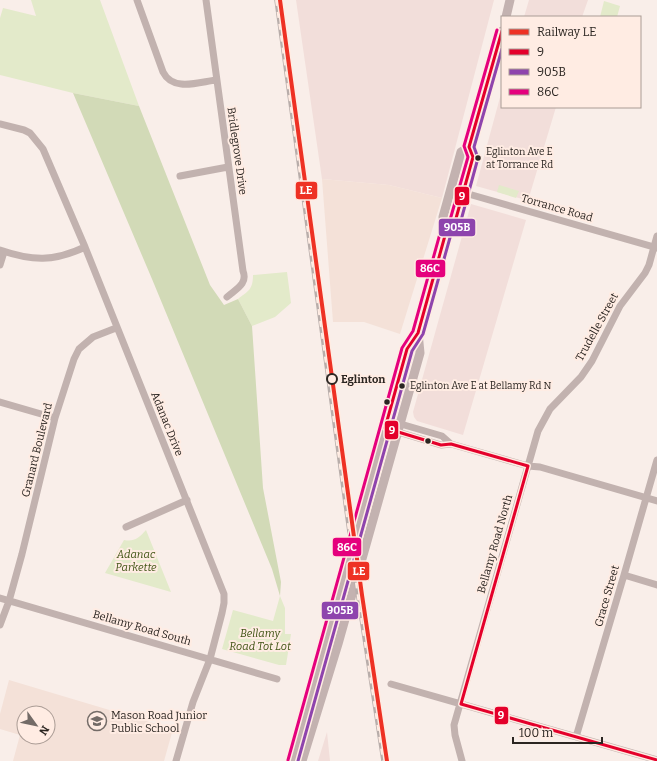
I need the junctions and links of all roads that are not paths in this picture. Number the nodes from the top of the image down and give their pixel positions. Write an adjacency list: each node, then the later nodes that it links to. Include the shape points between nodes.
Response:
1 (137, 0): 6 (street, via 168,80 180,84)
2 (206, 0): 6 (street, Bridlegrove Drive)
3 (510, 0): 4 (main road)
4 (506, 16)
5 (501, 35): 8 (main road)
6 (216, 80): 9 (street, Bridlegrove Drive)
7 (0, 124): 15 (street, Adanac Drive, via 30,133 43,149)
8 (469, 147): 11 (main road, via 461,152); 12 (main road, via 473,157)
9 (228, 167): 10 (street); 19 (street, Bridlegrove Drive, via 245,276 241,286)
10 (180, 176)
11 (451, 190): 12 (street, Torrance Road); 13 (main road, via 443,217)
12 (464, 193): 13 (main road, via 455,222); 16 (street, Torrance Road)
13 (446, 232): 21 (main road)
14 (657, 236): 16 (street, Trudelle Street)
15 (85, 247): 17 (street, via 54,258 29,258); 20 (street, Adanac Drive)
16 (655, 248): 27 (street, Trudelle Street, via 645,273 620,306 592,362 544,418)
17 (2, 251): 18 (street)
18 (0, 265)
19 (227, 297)
20 (116, 328): 23 (street, Granard Boulevard, via 93,337 79,349); 29 (street, Adanac Drive)
21 (418, 333): 24 (main road, via 407,349); 25 (main road, via 420,353)
22 (0, 402): 23 (street)
23 (55, 418): 35 (street, Granard Boulevard)
24 (386, 424): 25 (street); 44 (main road)
25 (399, 428): 27 (street, via 441,445 451,444); 45 (main road)
26 (657, 460): 28 (street, Grace Street)
27 (528, 466): 28 (street, via 540,467); 40 (street, Bellamy Road North)
28 (646, 498): 30 (street); 32 (street, Grace Street)
29 (187, 500): 31 (street); 37 (street, Adanac Drive, via 224,594)
30 (657, 501)
31 (126, 527)
32 (624, 575): 33 (street); 41 (street, Grace Street)
33 (657, 585)
34 (0, 598): 35 (street, Bellamy Road South)
35 (9, 601): 36 (street, Granard Boulevard); 37 (street, Bellamy Road South)
36 (0, 625)
37 (210, 658): 38 (street, Bellamy Road South); 43 (street, Adanac Drive, via 193,702)
38 (277, 679)
39 (391, 684): 40 (street)
40 (461, 704): 41 (street); 46 (street, Bellamy Road North, via 454,726)
41 (576, 737): 42 (street)
42 (657, 760)
43 (176, 761)
44 (293, 761)
45 (302, 761)
46 (462, 761)

